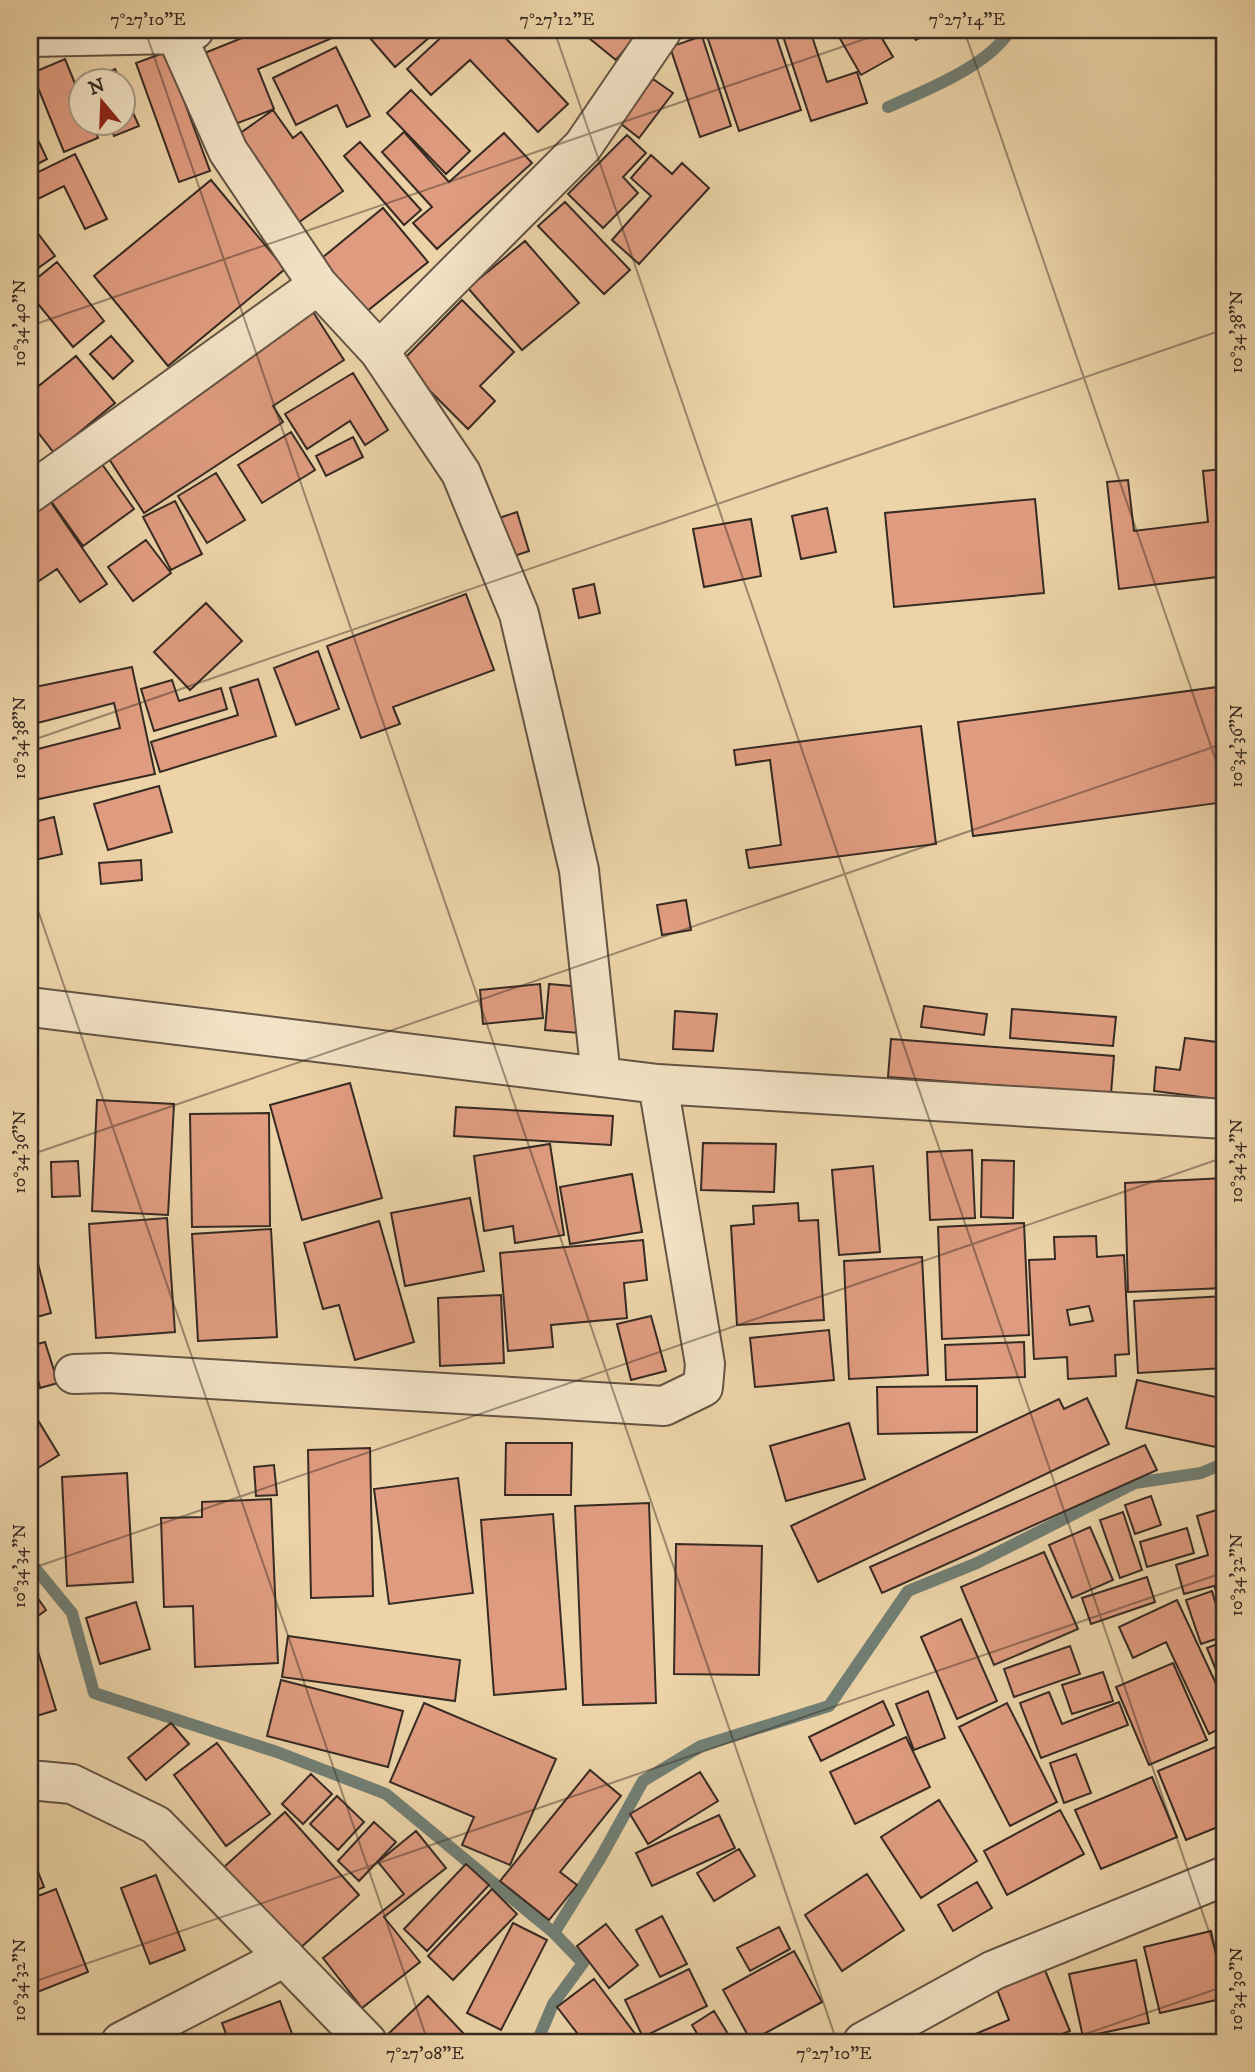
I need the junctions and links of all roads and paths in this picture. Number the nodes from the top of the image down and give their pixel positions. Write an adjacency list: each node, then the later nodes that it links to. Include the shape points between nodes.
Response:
1 (663, 30): 5 (street, via 583,146)
2 (185, 32): 3 (street); 4 (street, via 228,151)
3 (30, 37)
4 (318, 285): 5 (street); 6 (street)
5 (379, 351): 8 (street, via 461,473 519,614 579,870)
6 (30, 493)
7 (30, 1007): 8 (street)
8 (601, 1077): 9 (street)
9 (658, 1084): 10 (street); 11 (street, via 705,1364 703,1387 664,1406)
10 (1225, 1119)
11 (74, 1374)
12 (30, 1780): 14 (street, via 72,1784 156,1825)
13 (1225, 1876): 17 (street, via 994,1970)
14 (285, 1957): 15 (street); 16 (street)
15 (121, 2042)
16 (368, 2042)
17 (863, 2042)

